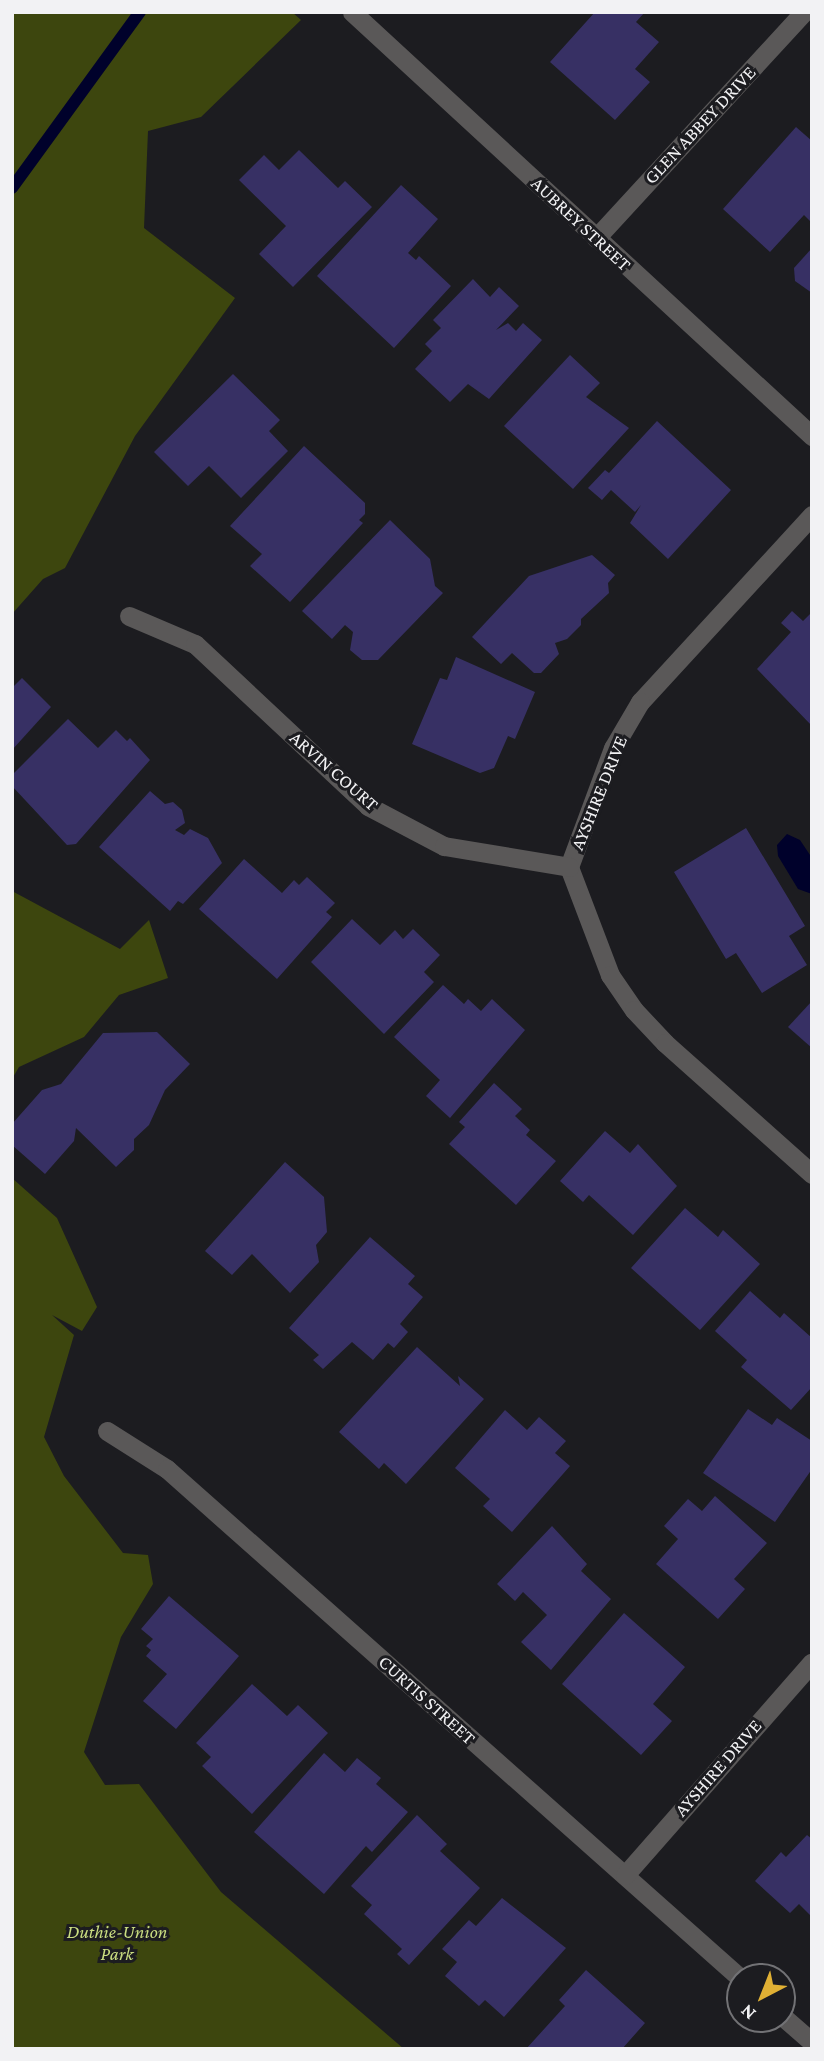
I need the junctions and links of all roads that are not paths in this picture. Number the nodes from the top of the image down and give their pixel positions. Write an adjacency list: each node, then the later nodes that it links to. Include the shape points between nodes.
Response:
1 (352, 12): 3 (street, AUBREY STREET)
2 (804, 12): 3 (street, GLEN ABBEY DRIVE)
3 (596, 238): 4 (street, AUBREY STREET)
4 (812, 436)
5 (812, 515): 7 (street, AYSHIRE DRIVE, via 640,702 613,748)
6 (128, 616): 7 (street, ARVIN COURT, via 195,644 368,806 444,846)
7 (569, 867): 8 (street, AYSHIRE DRIVE, via 610,975 634,1010)
8 (812, 1174)
9 (107, 1431): 11 (street, CURTIS STREET, via 167,1468)
10 (812, 1662): 11 (street, AYSHIRE DRIVE)
11 (625, 1875): 12 (street, CURTIS STREET)
12 (726, 1965)
13 (796, 2028): 14 (street)
14 (812, 2042)

